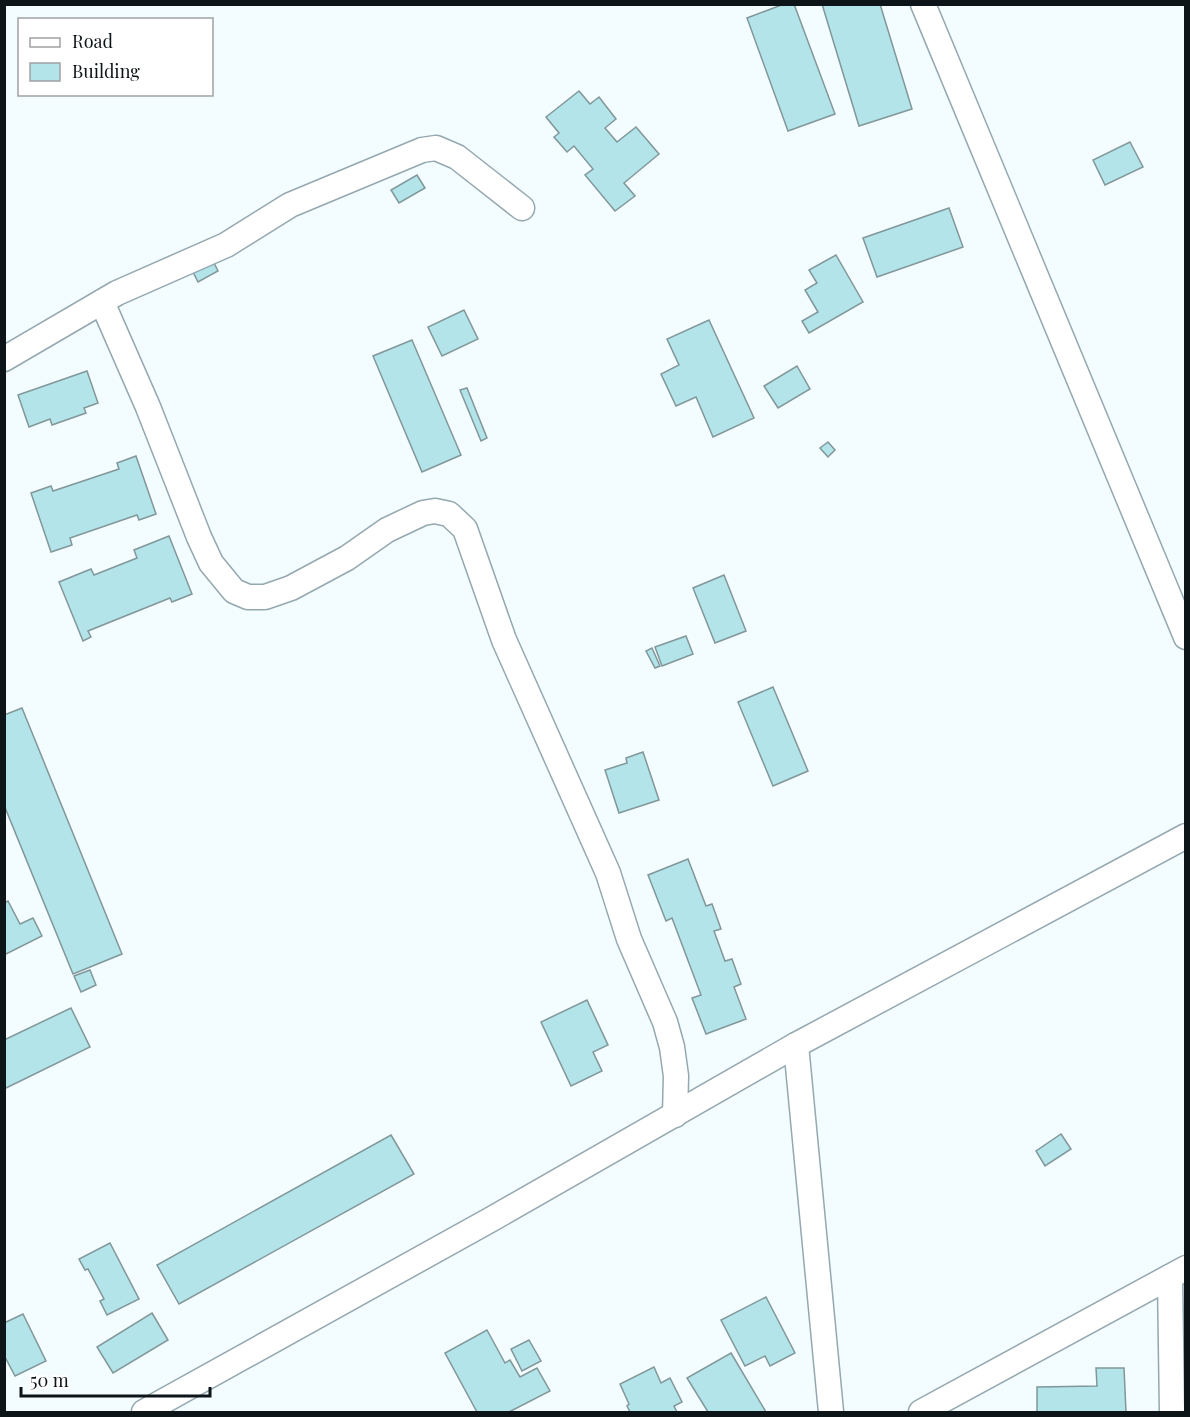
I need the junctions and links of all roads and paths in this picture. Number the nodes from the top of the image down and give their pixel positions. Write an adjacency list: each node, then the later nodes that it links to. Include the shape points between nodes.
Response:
1 (923, 4): 5 (street)
2 (522, 208): 3 (street, via 457,158 436,148 422,150 290,205 226,245)
3 (102, 302): 4 (street); 8 (street, via 199,537 212,563 234,591 248,597 265,597 291,588 347,558 387,530 423,513 449,514 465,529 504,640 611,881 629,939 665,1022 676,1076)
4 (4, 359)
5 (1185, 637)
6 (1185, 836): 7 (street)
7 (796, 1045): 8 (street); 11 (street)
8 (675, 1115): 10 (street)
9 (1178, 1272): 12 (street); 13 (street)
10 (144, 1413)
11 (831, 1413)
12 (921, 1413)
13 (1172, 1413)

